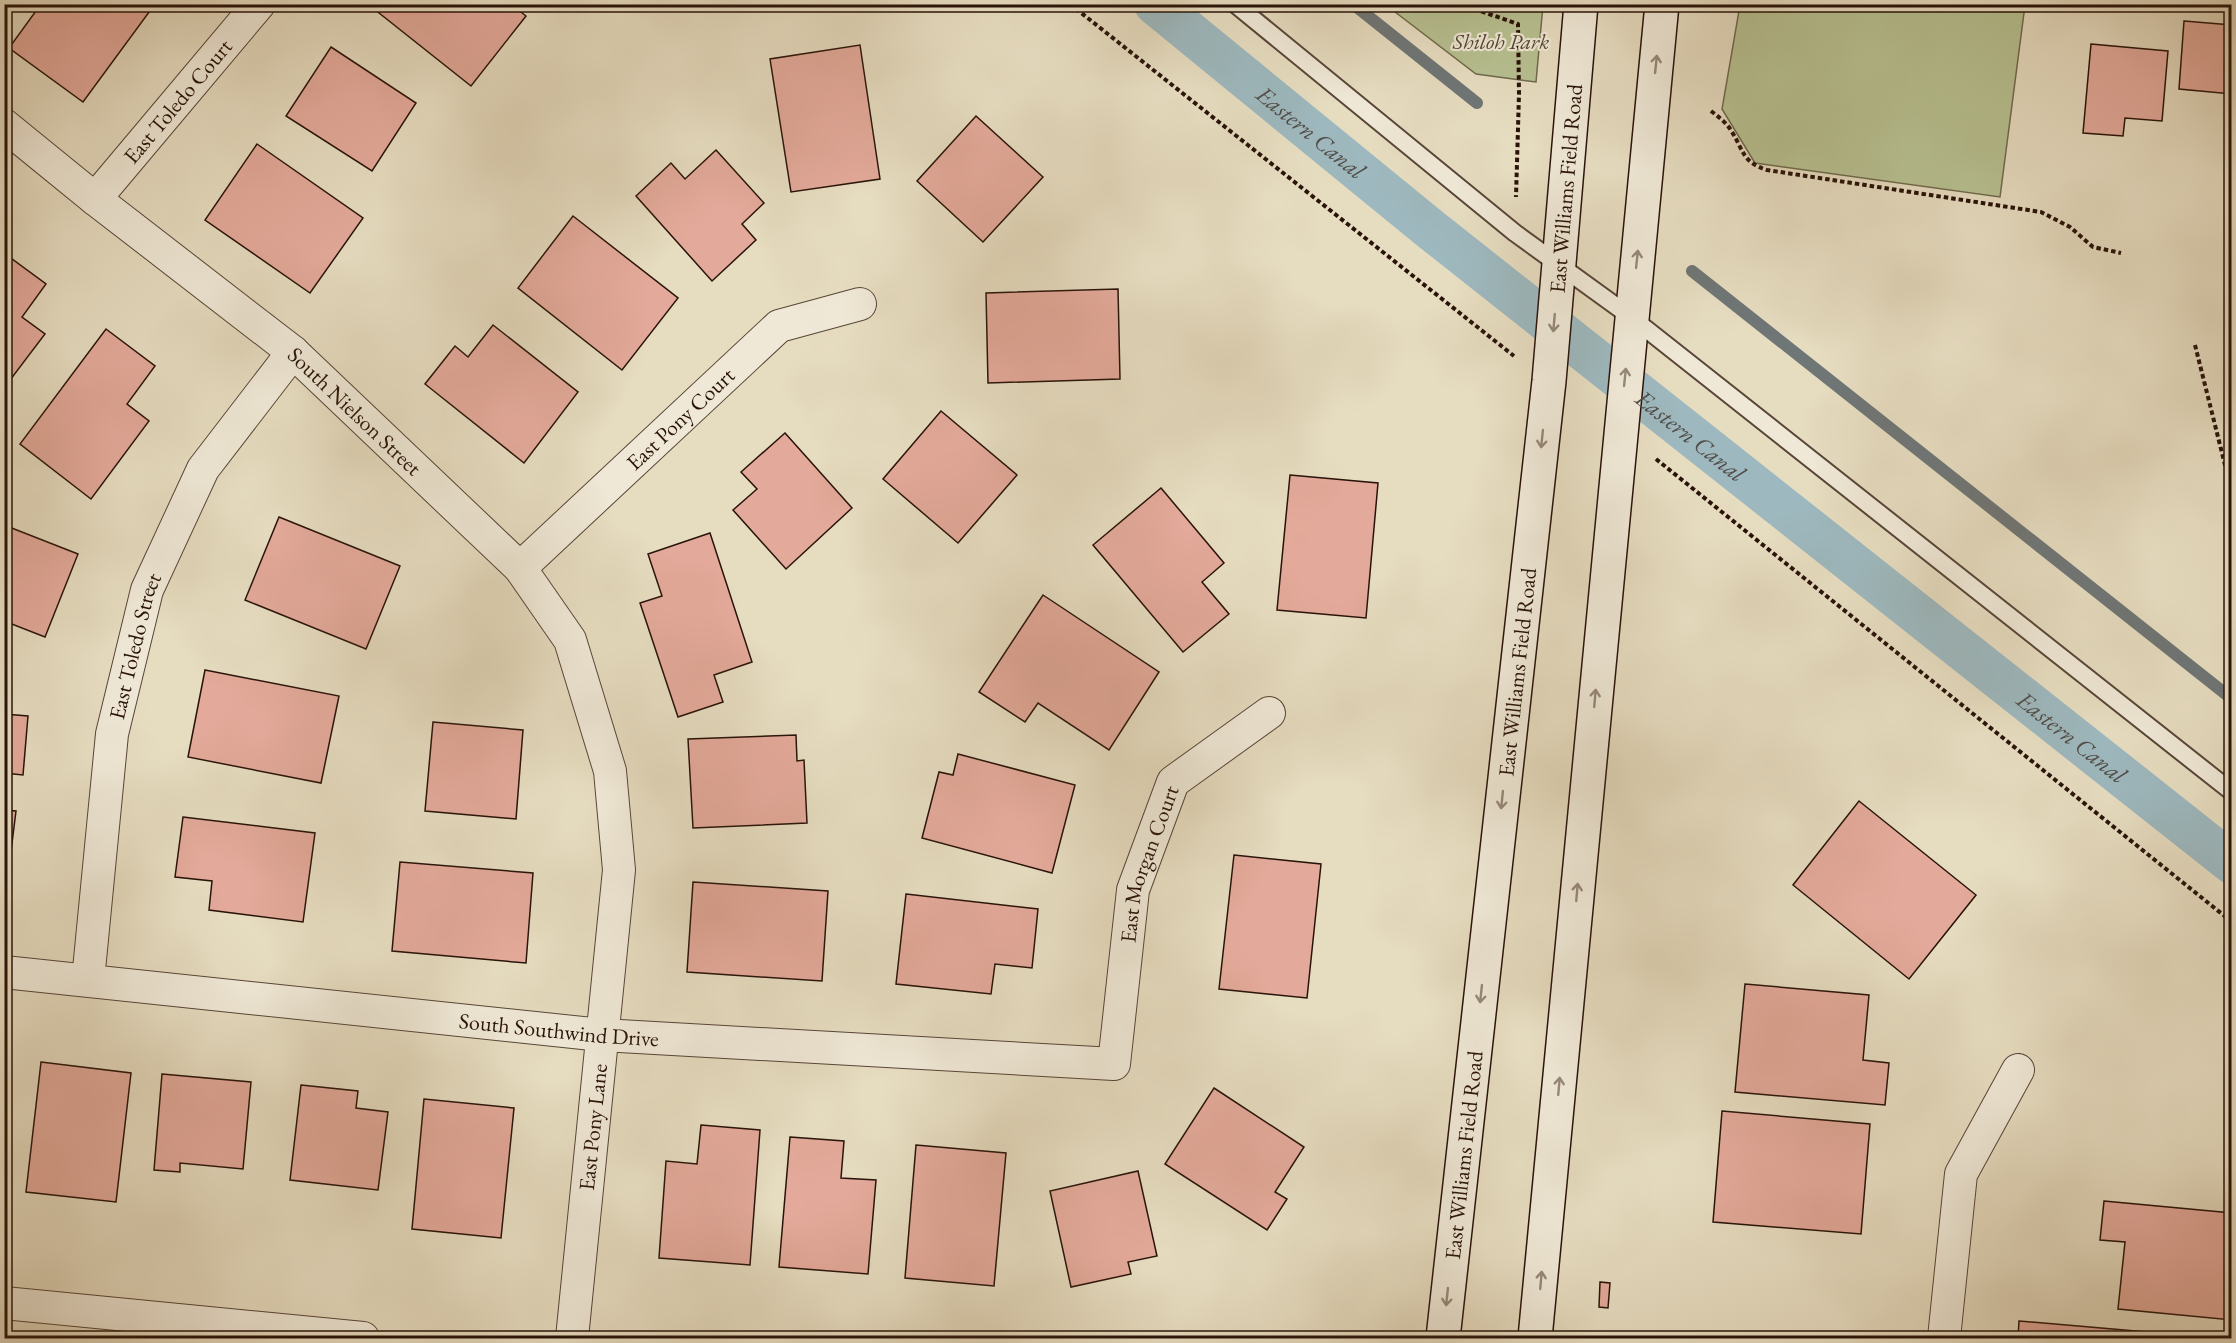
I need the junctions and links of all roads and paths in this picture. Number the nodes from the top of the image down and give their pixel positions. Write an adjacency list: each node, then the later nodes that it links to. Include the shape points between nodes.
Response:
1 (259, 4): 8 (street, East Toledo Court)
2 (1235, 4): 9 (lane)
3 (1460, 4): 9 (path, via 1518,24)
4 (1581, 4): 11 (main road, East Williams Field Road)
5 (1662, 4): 13 (main road, one-way to 5)
6 (1711, 111): 10 (path, via 1725,121 1740,150 1755,166 2041,212 2070,227 2093,247)
7 (4, 125): 8 (street, South Nielson Street)
8 (95, 199): 15 (street, South Nielson Street)
9 (1515, 233): 11 (lane)
10 (2121, 253)
11 (1559, 265): 13 (lane); 29 (main road, East Williams Field Road, one-way to 29)
12 (860, 303): 17 (street, East Pony Court, via 778,326)
13 (1631, 317): 20 (lane); 30 (main road, one-way to 13)
14 (2195, 345): 16 (path)
15 (293, 352): 17 (street, South Nielson Street); 22 (street, East Toledo Street, via 203,469 147,590 112,734)
16 (2232, 494)
17 (520, 567): 19 (street, South Nielson Street, via 570,640)
18 (1269, 714): 24 (street, East Morgan Court, via 1173,782 1133,890)
19 (609, 771): 23 (street, East Pony Lane, via 619,870)
20 (2232, 792)
21 (4, 972): 22 (street, South Southwind Drive)
22 (88, 980): 23 (street, South Southwind Drive)
23 (602, 1035): 24 (street, South Southwind Drive); 28 (street, East Pony Lane)
24 (1114, 1064)
25 (2018, 1070): 31 (street, via 1961,1174)
26 (4, 1303): 27 (street)
27 (363, 1338)
28 (572, 1338)
29 (1443, 1338)
30 (1536, 1338)
31 (1944, 1338)

